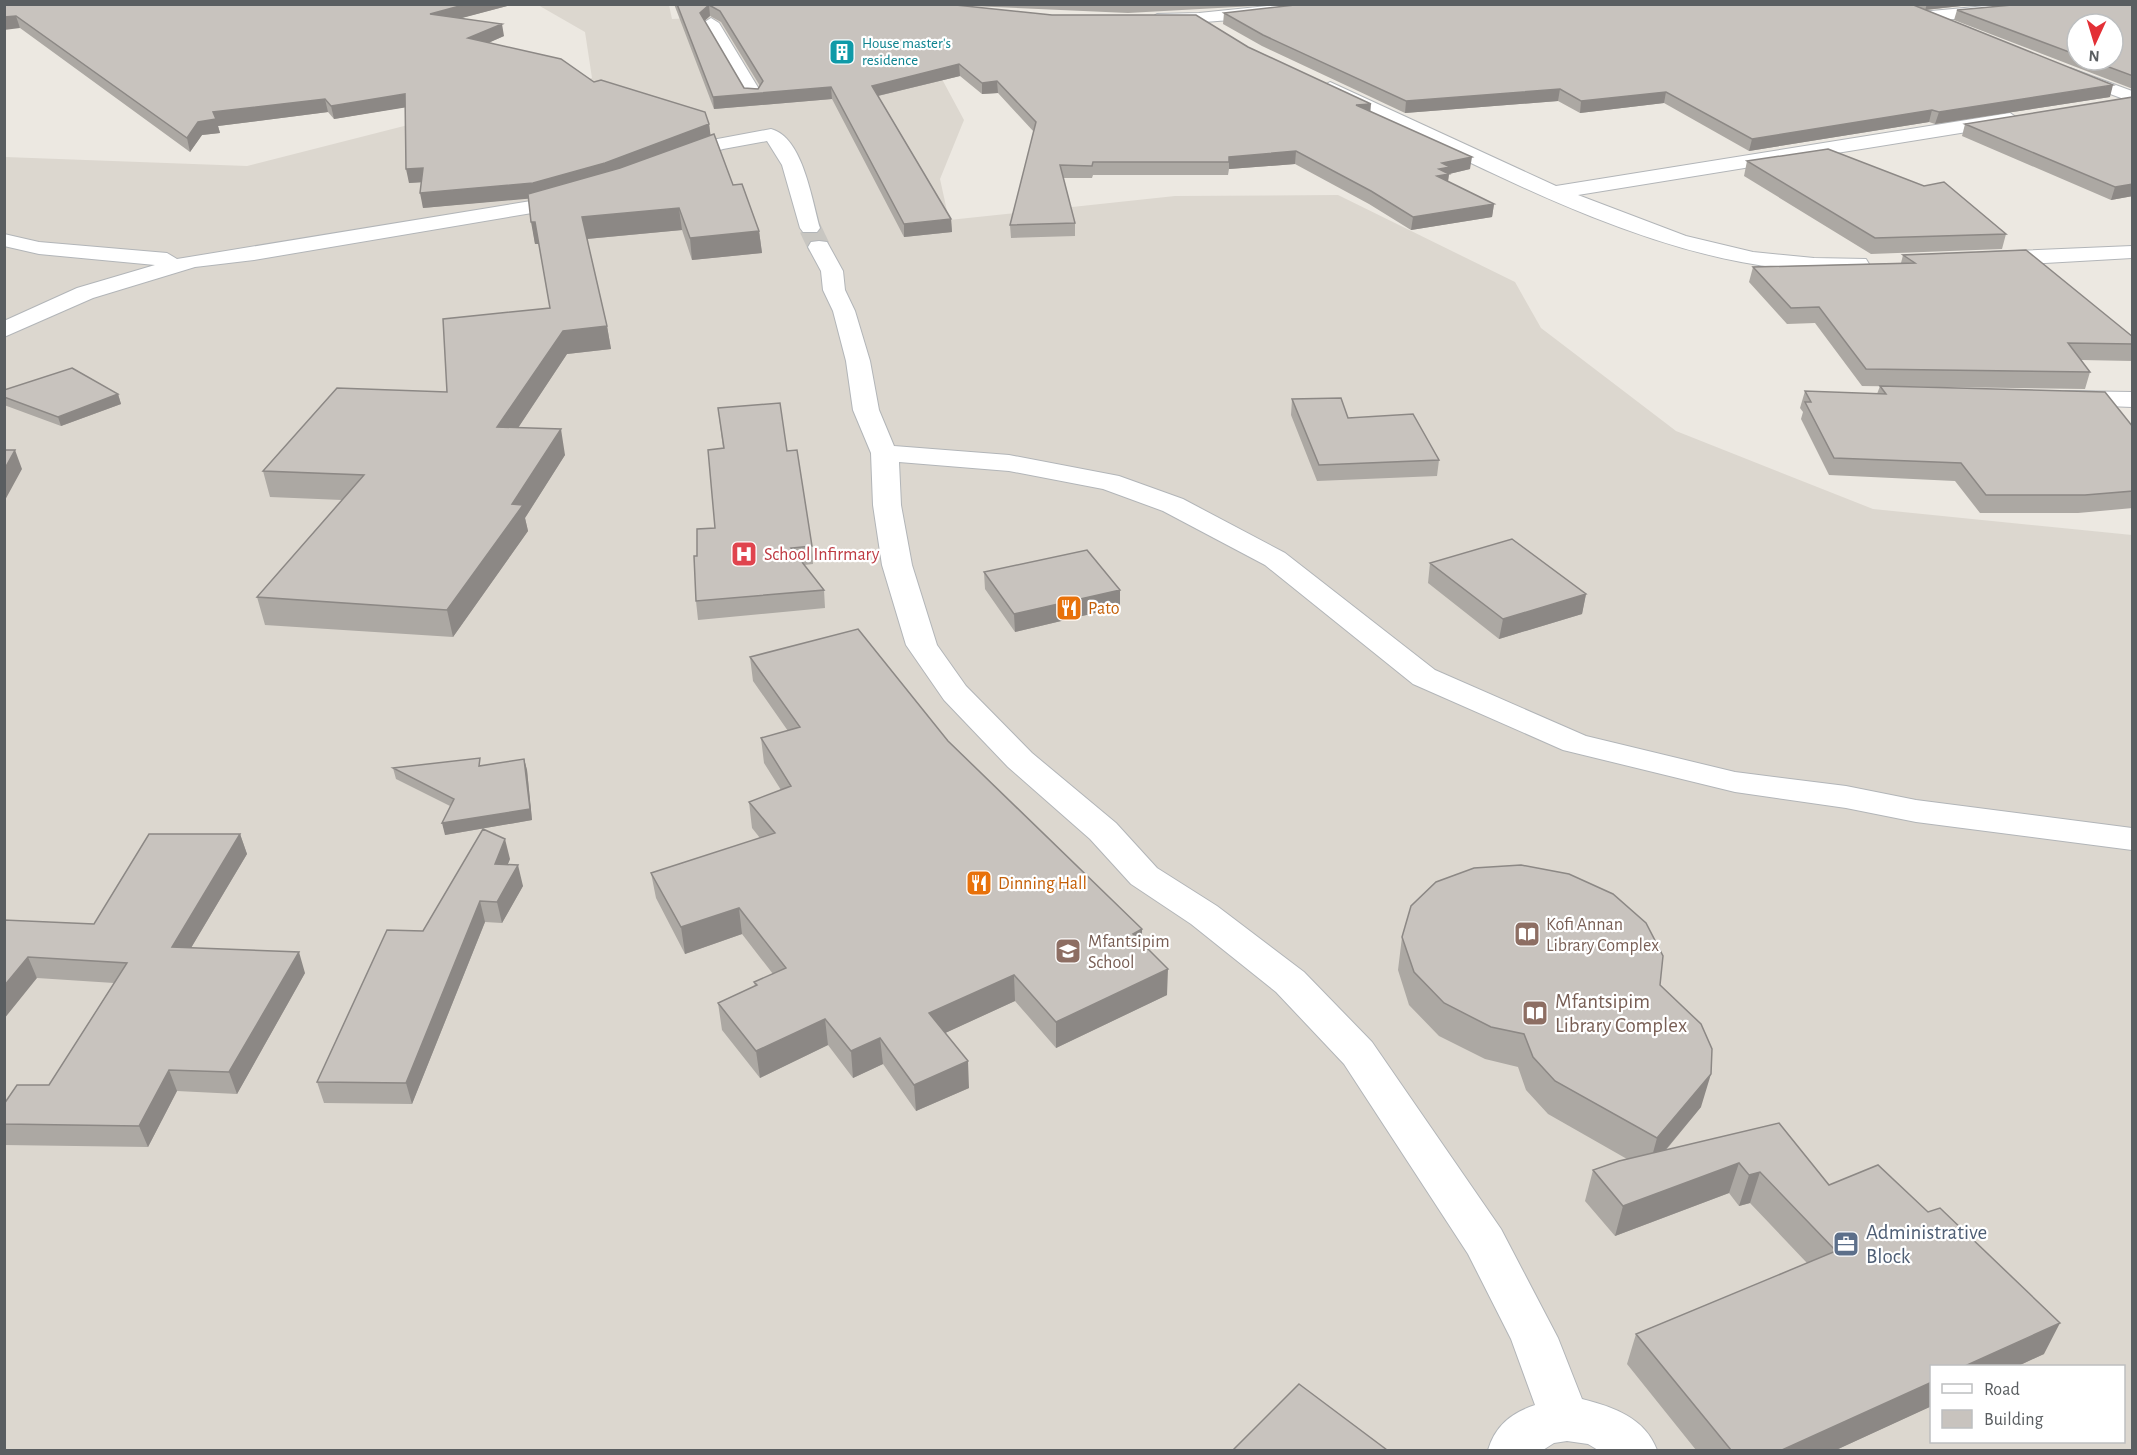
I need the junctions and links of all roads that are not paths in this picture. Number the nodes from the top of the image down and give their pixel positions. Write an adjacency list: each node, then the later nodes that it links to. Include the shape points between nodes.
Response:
1 (1340, 4): 4 (street)
2 (2067, 4): 6 (street, via 1915,15)
3 (708, 14): 12 (street)
4 (1199, 18): 5 (street); 7 (street)
5 (1146, 19)
6 (1954, 29)
7 (1227, 35)
8 (2054, 67): 10 (street)
9 (1314, 80): 16 (street)
10 (2133, 99): 11 (street)
11 (2098, 106)
12 (763, 114): 14 (street, via 719,144); 25 (street, via 784,144 814,237 832,271 834,290 858,361 866,410)
13 (2029, 117): 16 (street)
14 (655, 168)
15 (587, 192): 20 (street, via 538,206)
16 (1555, 193): 21 (street, via 1680,241 1754,259 1814,265)
17 (4, 240): 20 (street, via 39,248)
18 (2133, 252): 19 (street)
19 (1972, 260)
20 (193, 261): 22 (street, via 85,293)
21 (1882, 264)
22 (4, 330)
23 (2043, 399): 24 (street)
24 (2133, 400)
25 (884, 453): 26 (street, via 1008,463 1109,482 1173,505 1275,559 1424,677 1575,743 1735,782 1916,811); 27 (street, via 887,505 904,592 922,645 955,693 1020,760 1103,831 1144,876 1203,915 1290,982 1358,1053 1485,1242 1534,1338)
26 (2133, 839)
27 (1565, 1418): 28 (street, via 1536,1425 1515,1443); 29 (street, via 1598,1425)
28 (1513, 1450)
29 (1632, 1450)

